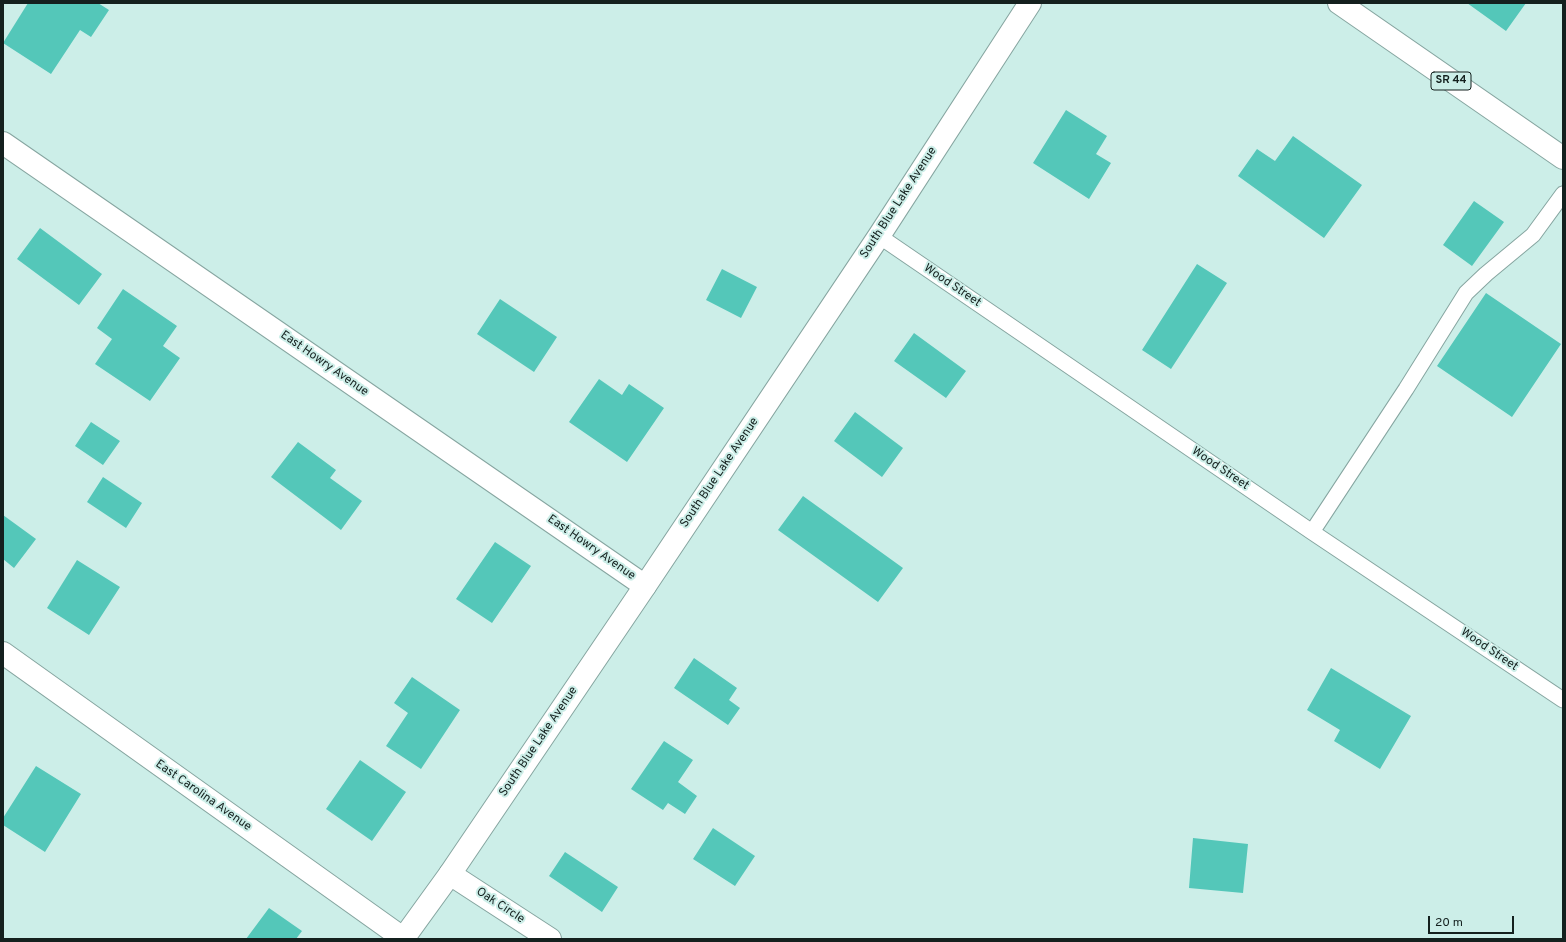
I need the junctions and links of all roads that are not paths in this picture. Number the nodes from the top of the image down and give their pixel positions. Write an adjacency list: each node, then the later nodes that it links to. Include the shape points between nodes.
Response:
1 (1030, 3): 6 (main road, South Blue Lake Avenue)
2 (1339, 3): 4 (main road, SR 44)
3 (3, 143): 8 (main road, East Howry Avenue)
4 (1563, 158)
5 (1563, 194): 7 (lane, via 1533,235 1466,293)
6 (878, 236): 7 (lane, Wood Street); 8 (main road, South Blue Lake Avenue)
7 (1312, 532): 10 (lane, Wood Street)
8 (645, 586): 11 (main road, South Blue Lake Avenue)
9 (3, 654): 12 (main road, East Carolina Avenue)
10 (1563, 700)
11 (450, 874): 12 (main road, South Blue Lake Avenue); 13 (main road, Oak Circle)
12 (404, 939)
13 (550, 939)

